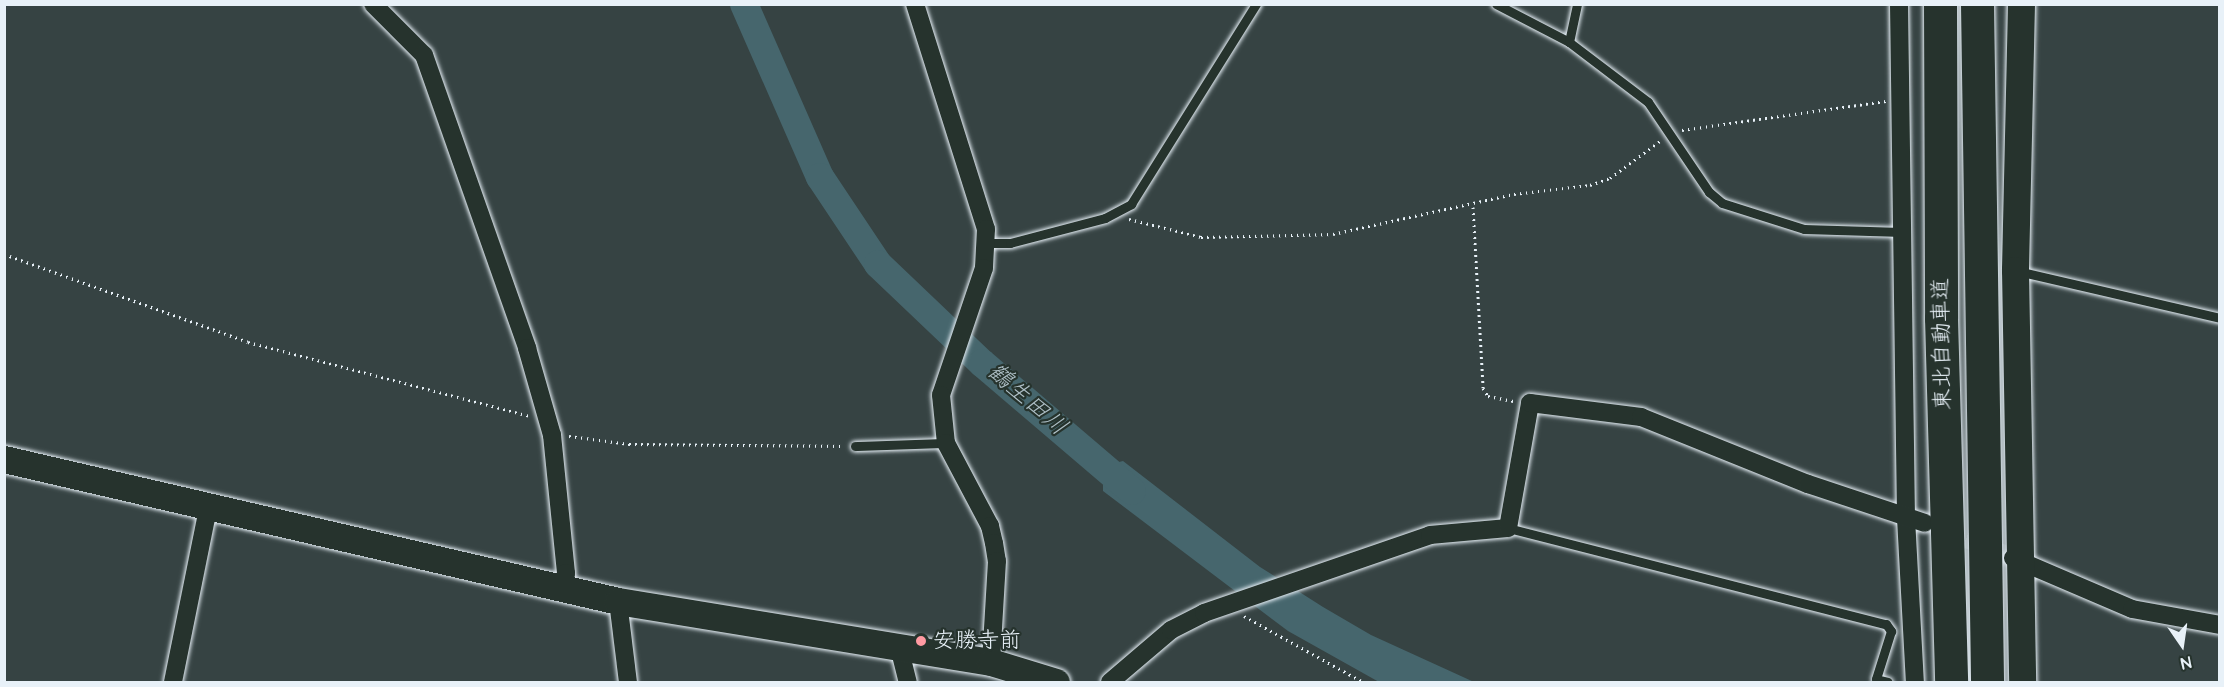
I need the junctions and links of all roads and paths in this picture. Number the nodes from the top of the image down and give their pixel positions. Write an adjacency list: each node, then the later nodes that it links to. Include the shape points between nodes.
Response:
1 (373, 4): 21 (street, via 424,55)
2 (915, 4): 16 (street, via 983,215)
3 (1256, 4): 14 (lane, via 1136,196)
4 (1496, 4): 10 (lane)
5 (1577, 4): 10 (lane)
6 (1899, 4): 11 (street)
7 (1940, 4): 44 (highway, 東北自動車道, via 1942,329)
8 (1977, 4): 45 (highway, 東北自動車道)
9 (2021, 4): 18 (street)
10 (1569, 42): 12 (lane, via 1648,102)
11 (1900, 99): 12 (path, via 1703,123); 15 (street)
12 (1673, 134): 13 (path, via 1600,182 1514,194); 15 (lane, via 1709,192 1722,203 1804,229)
13 (1473, 206): 14 (path, via 1333,234 1250,240 1201,237); 20 (path, via 1485,393)
14 (1117, 213): 16 (lane, via 1010,243)
15 (1902, 232): 26 (street)
16 (987, 243): 22 (street, via 941,395)
17 (4, 254): 21 (path, via 248,342)
18 (2015, 270): 19 (lane); 29 (street)
19 (2220, 318)
20 (1530, 404): 26 (street, via 1641,417 1808,484); 28 (street)
21 (550, 429): 23 (path, via 629,444); 30 (street, via 566,573)
22 (946, 443): 23 (lane); 35 (street, via 990,526 994,543)
23 (855, 446)
24 (4, 459): 25 (street)
25 (208, 509): 30 (street); 36 (street)
26 (1906, 518): 27 (street); 43 (street)
27 (1925, 523)
28 (1508, 528): 32 (street, via 1430,535); 42 (lane, via 1886,624 1892,631 1876,679)
29 (2014, 558): 33 (street, via 2132,609); 46 (street)
30 (563, 588): 31 (street)
31 (618, 601): 34 (street); 37 (street)
32 (1234, 604): 40 (street, via 1171,630); 41 (path)
33 (2220, 625)
34 (899, 647): 35 (street); 38 (street)
35 (991, 662): 39 (street)
36 (173, 682)
37 (628, 682)
38 (908, 682)
39 (1056, 682)
40 (1110, 682)
41 (1363, 682)
42 (1888, 682)
43 (1915, 682)
44 (1951, 682)
45 (1987, 682)
46 (2022, 682)

